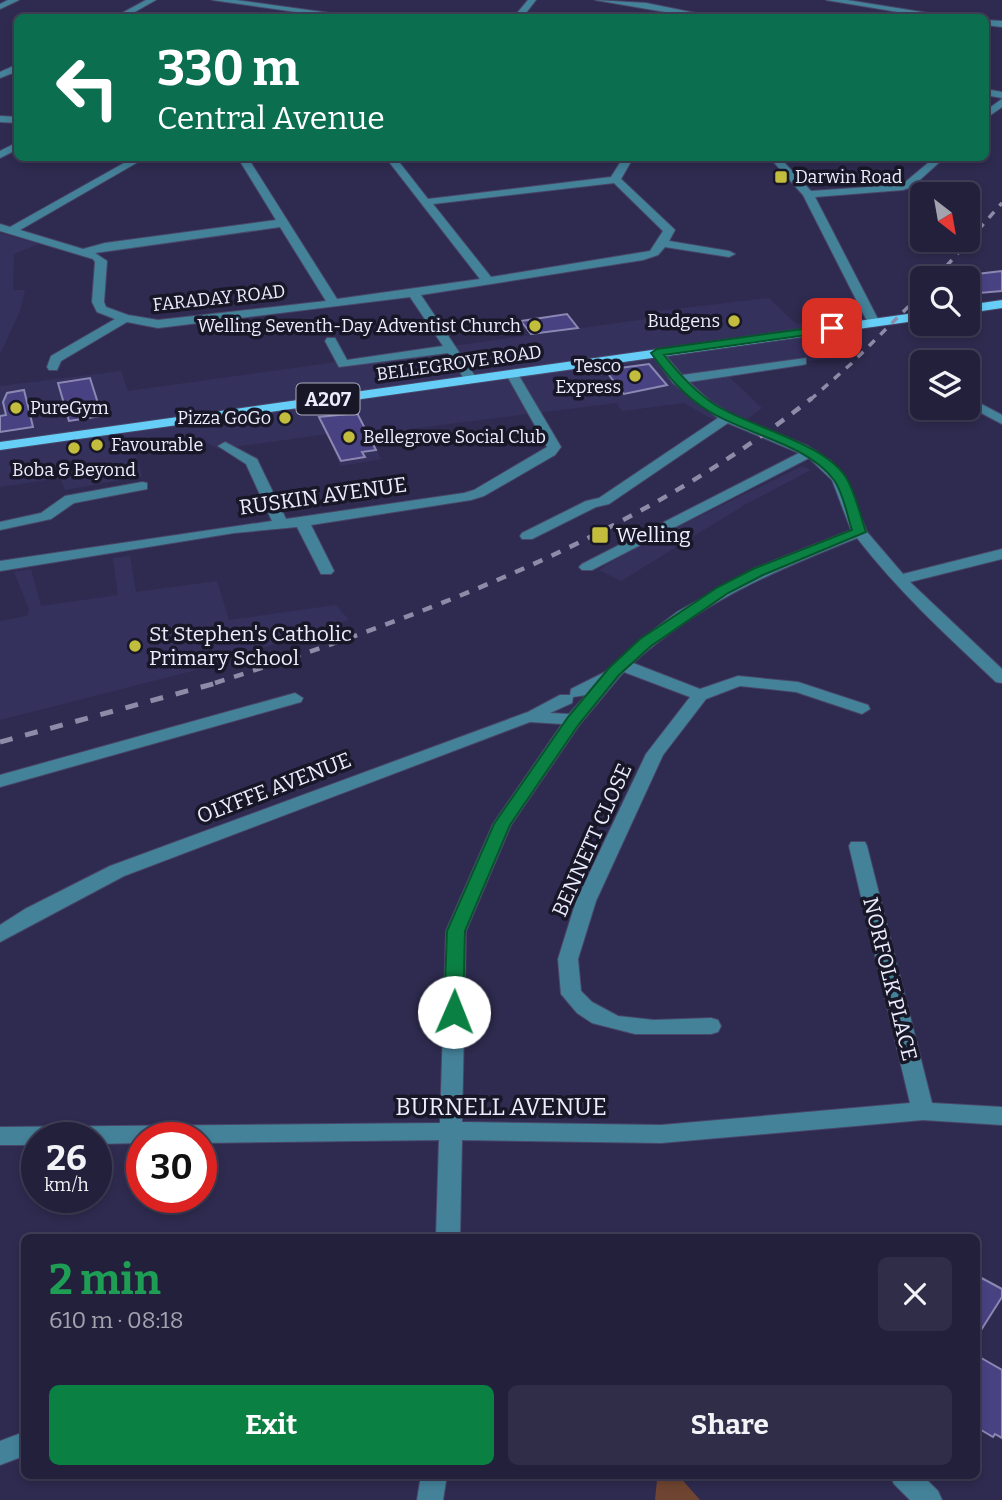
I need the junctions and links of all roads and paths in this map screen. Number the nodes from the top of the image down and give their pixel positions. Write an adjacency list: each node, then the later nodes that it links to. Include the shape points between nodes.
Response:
1 (15, 0): 9 (street)
2 (152, 0): 11 (street)
3 (216, 0): 10 (street)
4 (296, 0): 10 (street)
5 (532, 0): 14 (street)
6 (599, 0): 8 (street)
7 (830, 0): 16 (street)
8 (648, 2): 15 (street)
9 (0, 7)
10 (284, 8): 12 (street); 13 (street)
11 (125, 14)
12 (274, 14)
13 (331, 14)
14 (520, 14)
15 (699, 14)
16 (927, 14)
17 (134, 161): 27 (street)
18 (245, 161): 26 (street)
19 (393, 161): 25 (street)
20 (626, 161): 23 (street)
21 (778, 161): 24 (street)
22 (936, 161): 24 (street, via 899,188)
23 (616, 180): 25 (street); 28 (street, via 668,230)
24 (808, 194): 38 (street)
25 (426, 202): 31 (street)
26 (282, 223): 29 (street); 33 (street)
27 (6, 229): 29 (street)
28 (662, 243): 30 (street); 31 (street, via 643,257)
29 (85, 252): 36 (street, FARADAY ROAD, via 101,261 101,309)
30 (729, 254)
31 (488, 281): 32 (street)
32 (413, 292): 33 (street, FARADAY ROAD); 40 (street)
33 (333, 303): 36 (street, FARADAY ROAD, via 169,324)
34 (1002, 304): 35 (main road)
35 (980, 307)
36 (125, 318): 43 (street, via 55,359)
37 (910, 318): 38 (main road, BELLEGROVE ROAD / A207)
38 (874, 323): 41 (main road, BELLEGROVE ROAD / A207)
39 (331, 341): 40 (street, via 343,364)
40 (451, 349): 45 (street)
41 (657, 353): 44 (main road, BELLEGROVE ROAD / A207); 46 (street)
42 (802, 361): 46 (street, via 748,375)
43 (53, 367)
44 (512, 374): 45 (main road, BELLEGROVE ROAD / A207); 54 (street, RUSKIN AVENUE, via 554,443 550,452 466,497)
45 (471, 379): 50 (main road, BELLEGROVE ROAD / A207)
46 (678, 380): 48 (street)
47 (980, 408): 49 (street)
48 (727, 418): 52 (street); 58 (street, via 604,501)
49 (1002, 420)
50 (0, 446)
51 (225, 446): 56 (street, via 252,461)
52 (809, 453): 57 (street, via 842,480); 61 (street)
53 (142, 486): 55 (street, via 70,499 46,516)
54 (302, 522): 56 (street, RUSKIN AVENUE); 62 (street)
55 (12, 524)
56 (281, 525): 60 (street, RUSKIN AVENUE)
57 (859, 532): 63 (street); 64 (street, via 723,590)
58 (527, 536)
59 (1002, 554): 63 (street)
60 (0, 566)
61 (587, 567)
62 (326, 571)
63 (899, 580): 65 (street)
64 (618, 668): 66 (street); 69 (street); 70 (street)
65 (1002, 678)
66 (700, 695): 68 (street, via 738,681 798,687); 74 (street, BENNETT CLOSE, via 655,754 581,914 568,972 571,994 601,1020 648,1028)
67 (295, 698): 71 (street)
68 (862, 709)
69 (528, 718): 70 (street, OLYFFE AVENUE); 73 (street, OLYFFE AVENUE, via 117,871)
70 (574, 720): 77 (street, via 502,824 456,931)
71 (0, 781)
72 (858, 846): 75 (street, NORFOLK PLACE)
73 (0, 934)
74 (710, 1026)
75 (923, 1111): 76 (street, BURNELL AVENUE); 77 (street, BURNELL AVENUE, via 661,1134)
76 (1002, 1116)
77 (452, 1131): 78 (street, BURNELL AVENUE); 79 (street)
78 (0, 1136)
79 (448, 1234)
80 (21, 1445): 81 (street)
81 (0, 1453)
82 (433, 1479): 84 (street)
83 (907, 1479): 85 (street)
84 (430, 1500)
85 (929, 1500)

